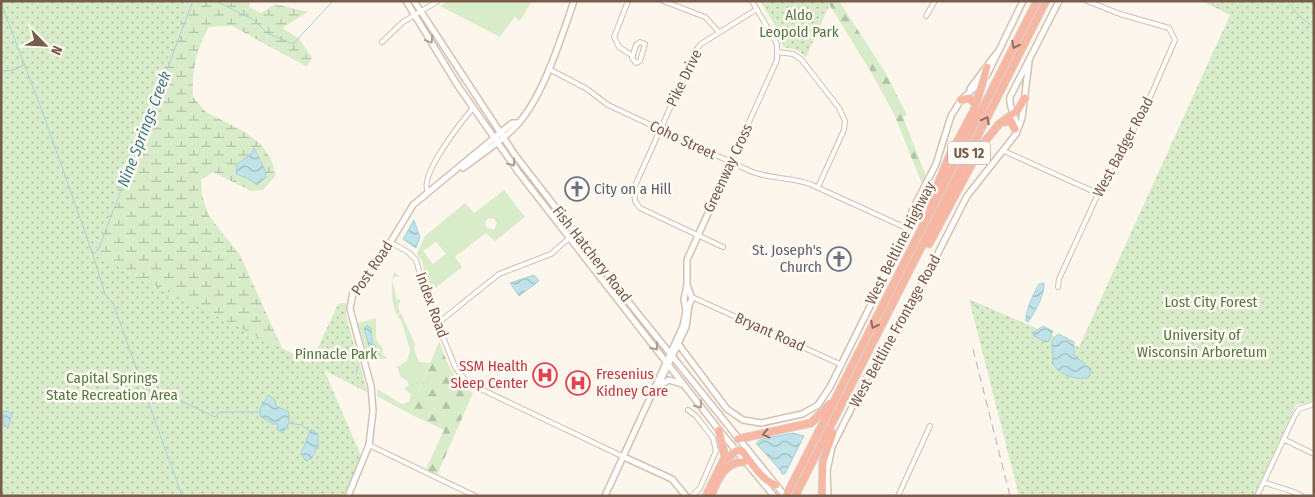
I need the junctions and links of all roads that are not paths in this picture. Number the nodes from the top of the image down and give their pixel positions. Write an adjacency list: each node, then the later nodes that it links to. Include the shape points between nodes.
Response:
1 (406, 1): 15 (street, Fish Hatchery Road)
2 (414, 1): 15 (street, Fish Hatchery Road)
3 (438, 1): 15 (street)
4 (574, 1): 24 (street, Post Road)
5 (628, 1): 21 (street, via 614,37 619,47)
6 (663, 1): 17 (street, via 705,17)
7 (752, 1): 14 (street)
8 (935, 1): 16 (street)
9 (1023, 1): 20 (street, West Beltline Frontage Road)
10 (1037, 1): 52 (highway, West Beltline Highway / US 12, one-way to 52)
11 (1046, 1): 59 (highway, West Beltline Highway / US 12, one-way to 11)
12 (1058, 1): 22 (street, West Beltline Frontage Road)
13 (1087, 1): 43 (street, West Badger Road, via 1165,26 1174,35 1174,46 1141,118 1115,157)
14 (756, 8): 17 (street, Pike Drive); 19 (street, via 777,44)
15 (418, 14): 18 (street, via 392,31); 25 (street, Fish Hatchery Road, one-way to 25); 26 (street, Fish Hatchery Road)
16 (926, 16)
17 (719, 32): 36 (street, Pike Drive, via 696,50)
18 (382, 42)
19 (777, 52): 40 (street, Greenway Cross, via 774,66); 41 (street, via 794,54 801,59 844,117 844,130)
20 (998, 52): 23 (street, West Beltline Frontage Road); 27 (street, West Beltline Frontage Road)
21 (633, 56): 21 (street, via 634,62 640,61 644,43 638,43)
22 (1029, 62): 29 (street, West Beltline Frontage Road); 33 (street, West Beltline Frontage Road, via 1010,97)
23 (986, 67): 27 (highway); 28 (street, West Beltline Frontage Road)
24 (549, 69): 36 (street, Coho Street, via 587,89 608,105); 37 (street, Post Road, via 519,123)
25 (449, 72): 26 (street); 32 (street, Fish Hatchery Road)
26 (464, 81): 37 (street, Fish Hatchery Road)
27 (982, 81): 28 (street, West Beltline Frontage Road); 31 (highway)
28 (967, 94): 30 (street, West Beltline Frontage Road)
29 (1025, 98): 33 (highway); 39 (street, West Beltline Frontage Road, via 1020,126)
30 (961, 100): 31 (highway, via 969,98); 46 (street, West Beltline Frontage Road, via 949,120 936,164)
31 (976, 104): 52 (highway)
32 (474, 108): 38 (street, Fish Hatchery Road); 42 (street, via 433,166 426,184)
33 (1013, 113): 34 (highway); 35 (street, West Beltline Frontage Road, via 1017,124)
34 (999, 124): 35 (highway, via 1012,121); 59 (highway, via 982,144)
35 (1015, 129): 39 (street, West Beltline Frontage Road)
36 (660, 130): 40 (street, Coho Street); 48 (street, Pike Drive, via 634,188 635,202 647,212)
37 (501, 135): 38 (street, Post Road); 45 (street, Fish Hatchery Road)
38 (496, 140): 42 (street, Post Road); 44 (street, Fish Hatchery Road, one-way to 44)
39 (1004, 151): 43 (street); 95 (street, West Beltline Frontage Road, via 967,196 907,314 873,367 837,435 828,462)
40 (731, 162): 41 (street, Coho Street, via 761,176 798,180); 48 (street, Greenway Cross)
41 (818, 187): 46 (street, Coho Street)
42 (428, 192): 50 (street, Post Road, via 408,210)
43 (1098, 193): 53 (street, West Badger Road)
44 (536, 195): 45 (street); 49 (street, Fish Hatchery Road)
45 (547, 197): 47 (street, Fish Hatchery Road)
46 (906, 228): 64 (street, West Beltline Frontage Road)
47 (575, 233): 49 (street); 55 (street, Fish Hatchery Road)
48 (697, 234): 51 (street); 56 (street, Greenway Cross, via 687,260)
49 (570, 238): 54 (street, Fish Hatchery Road); 60 (street, via 545,257 499,274)
50 (390, 242): 60 (street, Index Road, via 416,260); 75 (street, Post Road, via 378,263 355,288 350,303 372,395 373,422)
51 (723, 246)
52 (903, 266): 68 (highway, West Beltline Highway / US 12, one-way to 68)
53 (1058, 287)
54 (611, 291): 55 (street, via 619,296); 57 (street, Fish Hatchery Road)
55 (622, 294): 58 (street, Fish Hatchery Road)
56 (689, 299): 61 (street, Greenway Cross, via 688,322); 62 (street, Greenway Cross); 64 (street, Bryant Road, via 699,300)
57 (620, 302): 58 (street); 63 (street, Fish Hatchery Road, one-way to 63)
58 (631, 305): 62 (street, Fish Hatchery Road)
59 (894, 305): 67 (highway, West Beltline Highway / US 12)
60 (438, 323): 78 (street, Index Road, via 456,369 468,383)
61 (678, 345): 62 (street, Greenway Cross); 64 (street, West Beltline Frontage Road, via 727,409 736,417 752,423 810,410 826,395)
62 (671, 355): 63 (street, Greenway Cross); 73 (street, Fish Hatchery Road)
63 (668, 364): 65 (street, Greenway Cross); 66 (street, Fish Hatchery Road)
64 (842, 365)
65 (657, 386): 66 (street, via 671,380); 78 (street, Greenway Cross)
66 (685, 387): 72 (street, Fish Hatchery Road, one-way to 72)
67 (847, 395): 93 (highway, West Beltline Highway / US 12); 94 (highway, via 824,458)
68 (838, 396): 73 (highway, one-way to 73, via 811,423); 92 (highway, West Beltline Highway / US 12)
69 (1314, 404): 74 (street, via 1299,408)
70 (688, 410): 89 (street, via 713,438 716,451 700,488)
71 (930, 426): 96 (street)
72 (718, 430): 76 (street, Fish Hatchery Road); 79 (highway, via 726,452)
73 (738, 439): 82 (street, Fish Hatchery Road)
74 (1283, 439): 77 (street); 81 (street)
75 (369, 445): 85 (street, Post Road); 86 (street)
76 (736, 451): 79 (highway); 80 (street, Fish Hatchery Road); 82 (highway, via 742,451 757,470)
77 (1314, 454)
78 (624, 456): 87 (street, Greenway Cross); 88 (street, via 672,479)
79 (724, 461): 90 (highway)
80 (744, 462): 84 (street, Fish Hatchery Road); 91 (highway, via 727,468)
81 (1264, 482): 83 (street); 97 (street)
82 (777, 485): 92 (street, Fish Hatchery Road)
83 (1281, 490): 98 (street); 99 (street)
84 (773, 495)
85 (348, 496)
86 (475, 496)
87 (605, 496)
88 (686, 496)
89 (692, 496)
90 (706, 496)
91 (711, 496)
92 (785, 496)
93 (796, 496)
94 (822, 496)
95 (828, 496)
96 (898, 496)
97 (1257, 496)
98 (1286, 496)
99 (1302, 496)

